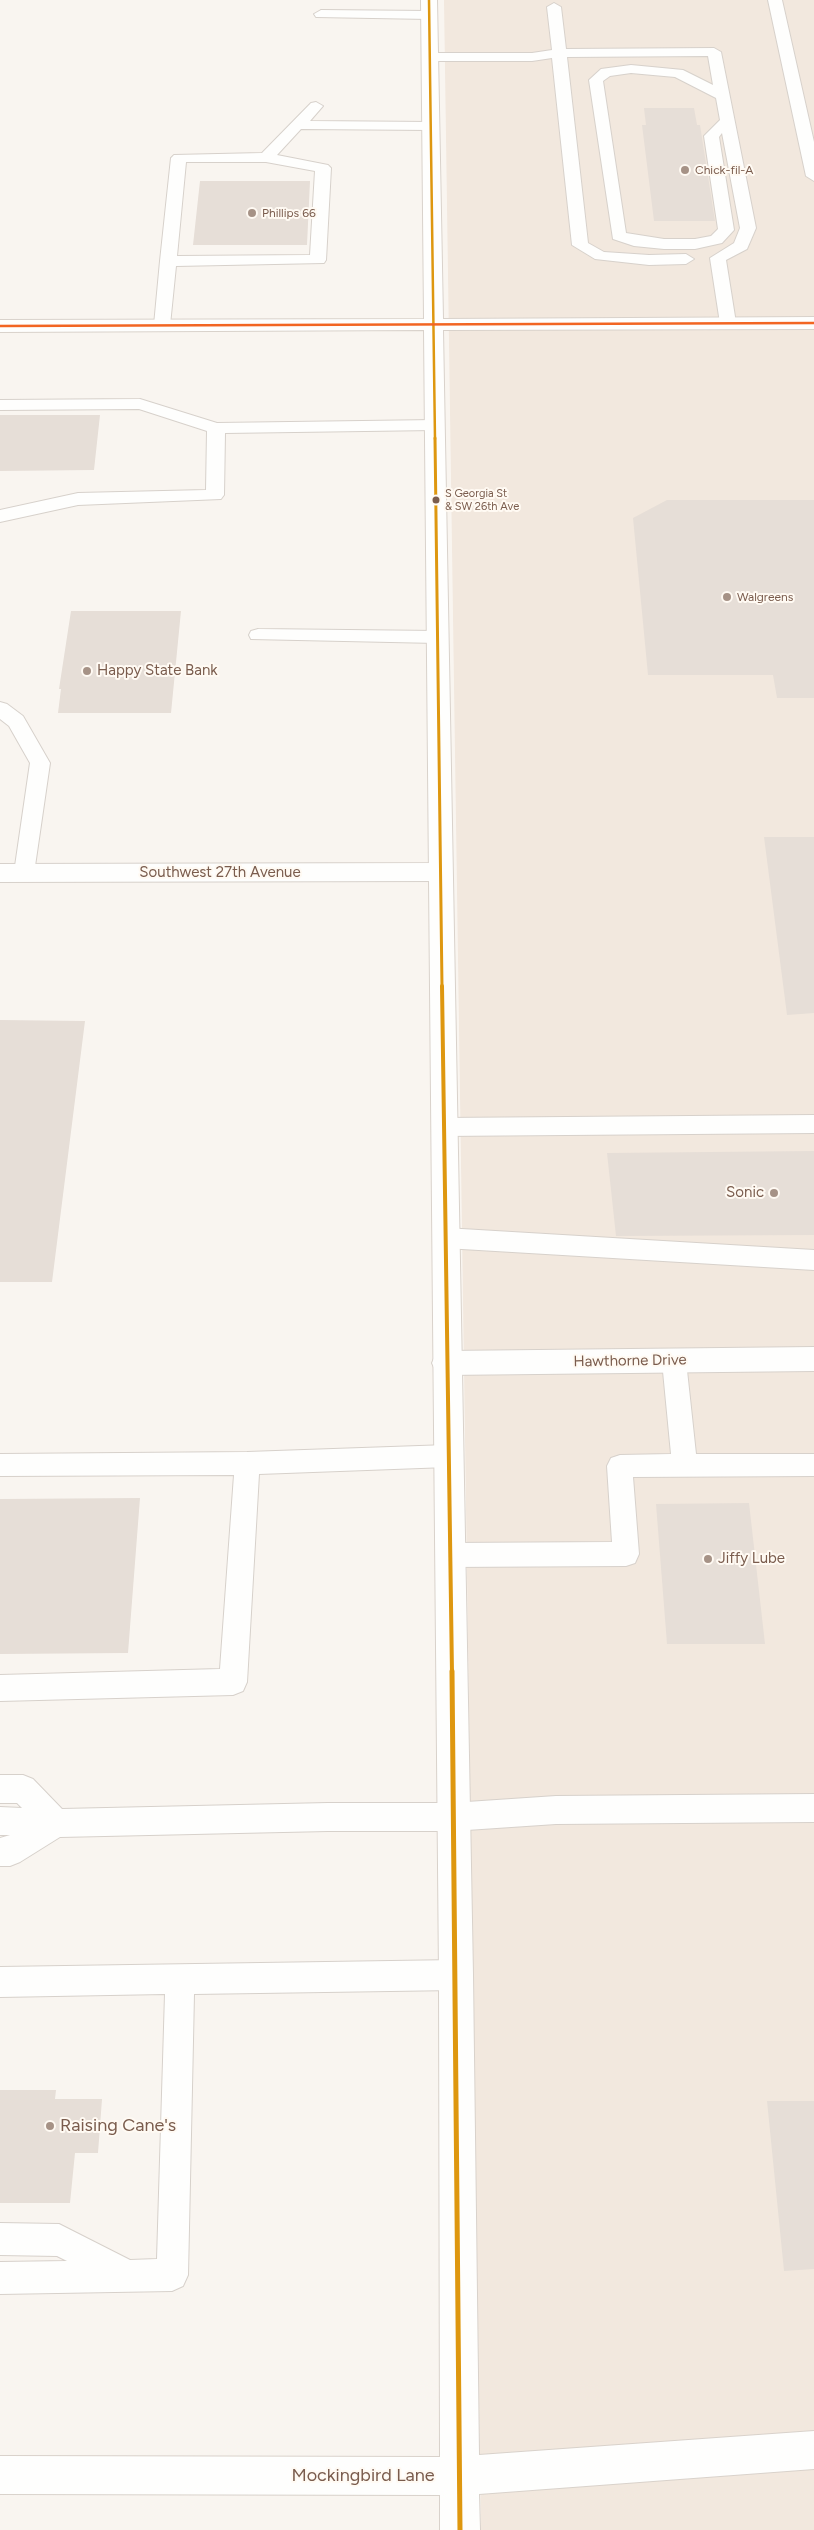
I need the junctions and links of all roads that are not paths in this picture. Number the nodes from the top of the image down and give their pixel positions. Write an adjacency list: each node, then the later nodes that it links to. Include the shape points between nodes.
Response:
1 (775, 0): 13 (lane)
2 (429, 7): 4 (lane); 6 (main road)
3 (554, 8): 5 (lane)
4 (321, 14)
5 (559, 53): 6 (lane, via 532,57); 7 (lane, via 714,52); 14 (lane, via 580,245 601,256 649,260)
6 (430, 58): 11 (main road)
7 (723, 96): 9 (lane); 9 (lane, via 678,73 632,68 606,72 596,80 619,236 634,241 695,244 716,240 726,230 711,136)
8 (316, 106): 10 (lane)
9 (728, 120): 14 (lane, via 748,228 741,246)
10 (297, 125): 11 (lane); 12 (lane)
11 (431, 126): 18 (main road)
12 (266, 157): 15 (lane, via 179,158); 15 (lane, via 323,168 318,260)
13 (814, 176)
14 (718, 258): 16 (lane)
15 (168, 261): 19 (lane)
16 (728, 323): 17 (main road); 18 (main road)
17 (814, 323)
18 (433, 324): 19 (main road); 22 (main road)
19 (162, 325): 20 (main road)
20 (0, 326)
21 (0, 405): 23 (lane, via 140,404)
22 (435, 425): 23 (lane); 26 (main road)
23 (216, 428): 24 (lane, via 215,495 78,498)
24 (0, 516)
25 (258, 635): 26 (lane)
26 (437, 637): 28 (main road)
27 (0, 710): 30 (lane, via 16,721 40,763)
28 (440, 872): 30 (main road, Southwest 27th Avenue); 32 (main road)
29 (0, 873): 30 (main road, Southwest 27th Avenue)
30 (24, 873)
31 (814, 1124): 32 (lane)
32 (444, 1127): 33 (main road)
33 (445, 1238): 34 (lane); 37 (main road)
34 (814, 1260)
35 (814, 1359): 36 (main road, Hawthorne Drive)
36 (674, 1361): 37 (main road, Hawthorne Drive); 42 (lane)
37 (446, 1363): 38 (main road)
38 (448, 1456): 39 (lane); 43 (main road)
39 (246, 1463): 40 (lane); 44 (lane, via 233,1682)
40 (0, 1464)
41 (814, 1465): 42 (lane)
42 (686, 1466): 43 (lane, via 620,1466 626,1554)
43 (449, 1555): 47 (main road)
44 (0, 1688)
45 (0, 1789): 49 (lane, via 23,1789)
46 (814, 1808): 47 (lane, via 556,1810)
47 (452, 1817): 49 (lane); 51 (main road)
48 (0, 1821): 49 (lane)
49 (56, 1823): 50 (lane, via 10,1852)
50 (0, 1852)
51 (456, 1975): 52 (lane); 59 (main road)
52 (180, 1980): 53 (lane); 55 (lane, via 172,2275)
53 (0, 1982)
54 (0, 2239): 55 (lane, via 59,2240)
55 (127, 2275): 56 (lane)
56 (0, 2278)
57 (814, 2450): 59 (main road, Mockingbird Lane)
58 (0, 2475): 59 (main road, Mockingbird Lane)
59 (461, 2476): 60 (main road)
60 (460, 2530)

